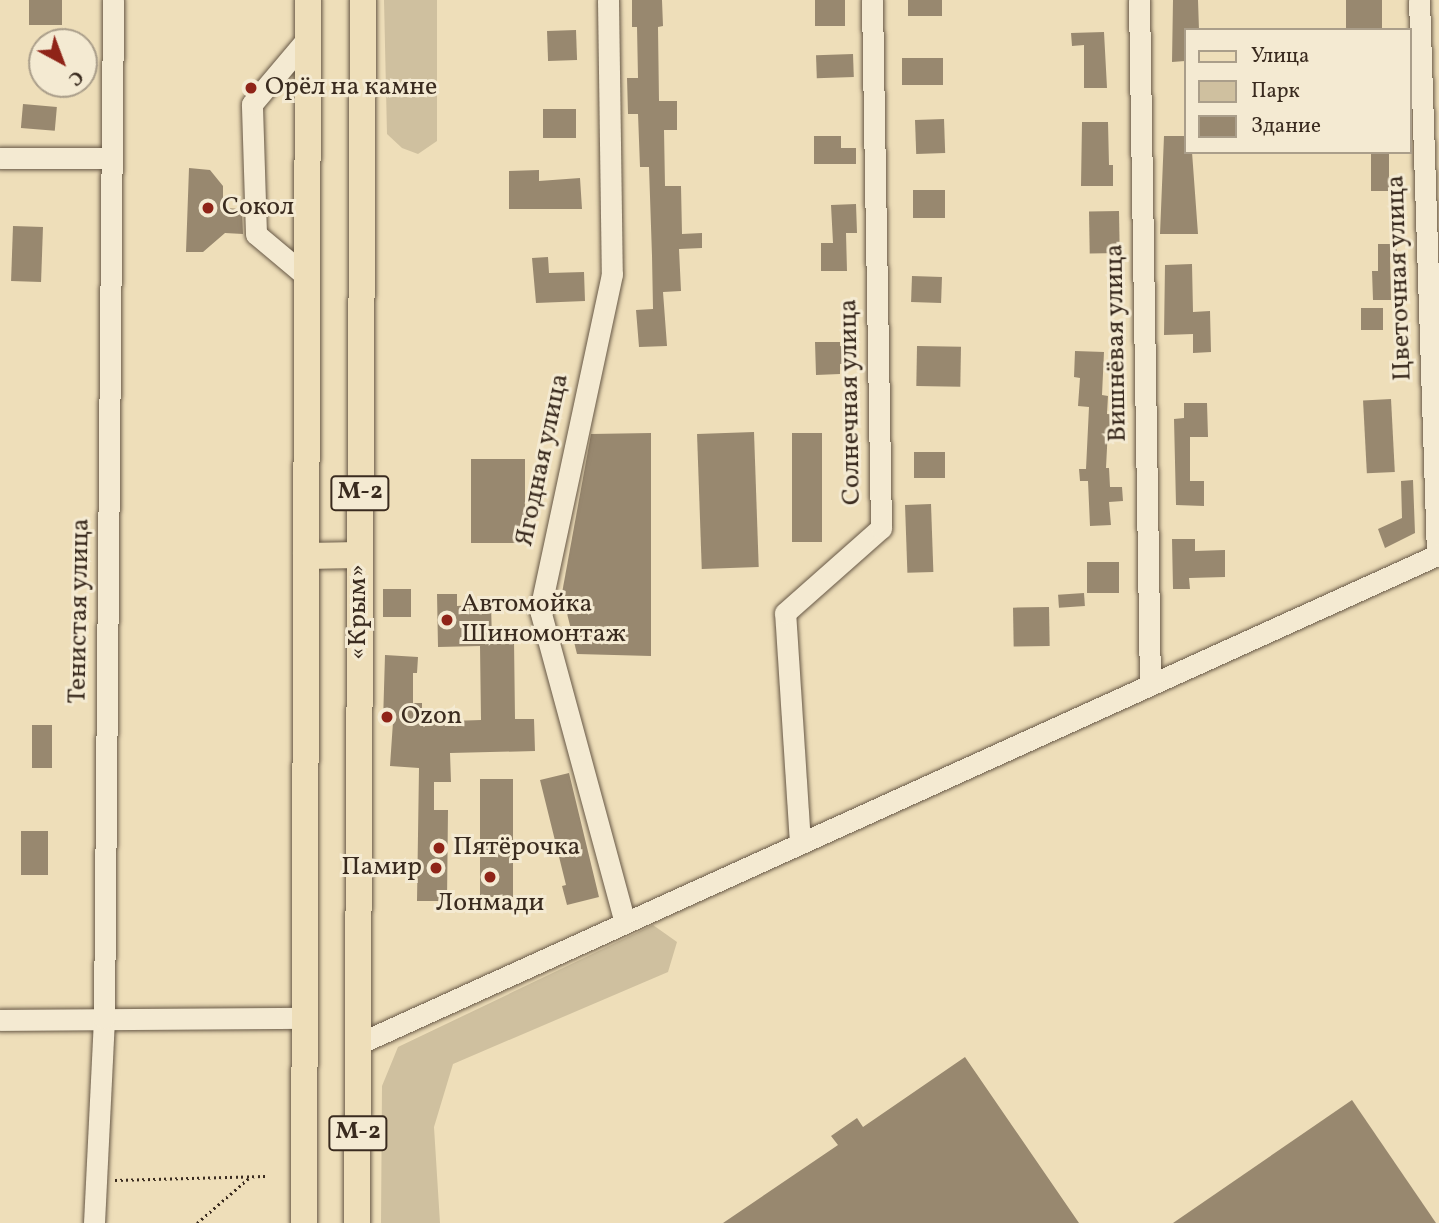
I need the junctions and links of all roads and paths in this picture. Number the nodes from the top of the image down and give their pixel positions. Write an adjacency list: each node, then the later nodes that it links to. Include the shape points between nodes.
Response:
1 (113, 0): 10 (street, Тенистая улица)
2 (307, 0): 8 (main road, «Крым» / М-2)
3 (363, 0): 13 (main road, «Крым» / М-2)
4 (608, 0): 17 (street, Ягодная улица, via 612,274 540,610)
5 (872, 0): 16 (street, Солнечная улица, via 881,528 785,613)
6 (1139, 0): 15 (street, Вишнёвая улица)
7 (1419, 0): 12 (street, Цветочная улица)
8 (307, 39): 11 (main road, «Крым» / М-2); 11 (street, via 252,104 256,234)
9 (0, 158): 10 (street)
10 (112, 158): 18 (street, Тенистая улица)
11 (306, 276): 14 (main road, «Крым» / М-2)
12 (1438, 554): 15 (street)
13 (359, 555): 14 (main road); 21 (main road, «Крым» / М-2)
14 (306, 556): 19 (main road, «Крым» / М-2)
15 (1150, 684): 16 (street)
16 (800, 843): 17 (street)
17 (625, 922): 21 (street)
18 (104, 1018): 19 (street); 20 (street); 24 (street, Тенистая улица)
19 (303, 1018): 27 (main road, «Крым» / М-2)
20 (0, 1020)
21 (358, 1044): 28 (main road, «Крым» / М-2)
22 (266, 1176): 23 (path)
23 (250, 1177): 24 (path); 26 (path)
24 (96, 1181): 25 (street, Тенистая улица)
25 (94, 1223)
26 (197, 1223)
27 (304, 1223)
28 (357, 1223)

